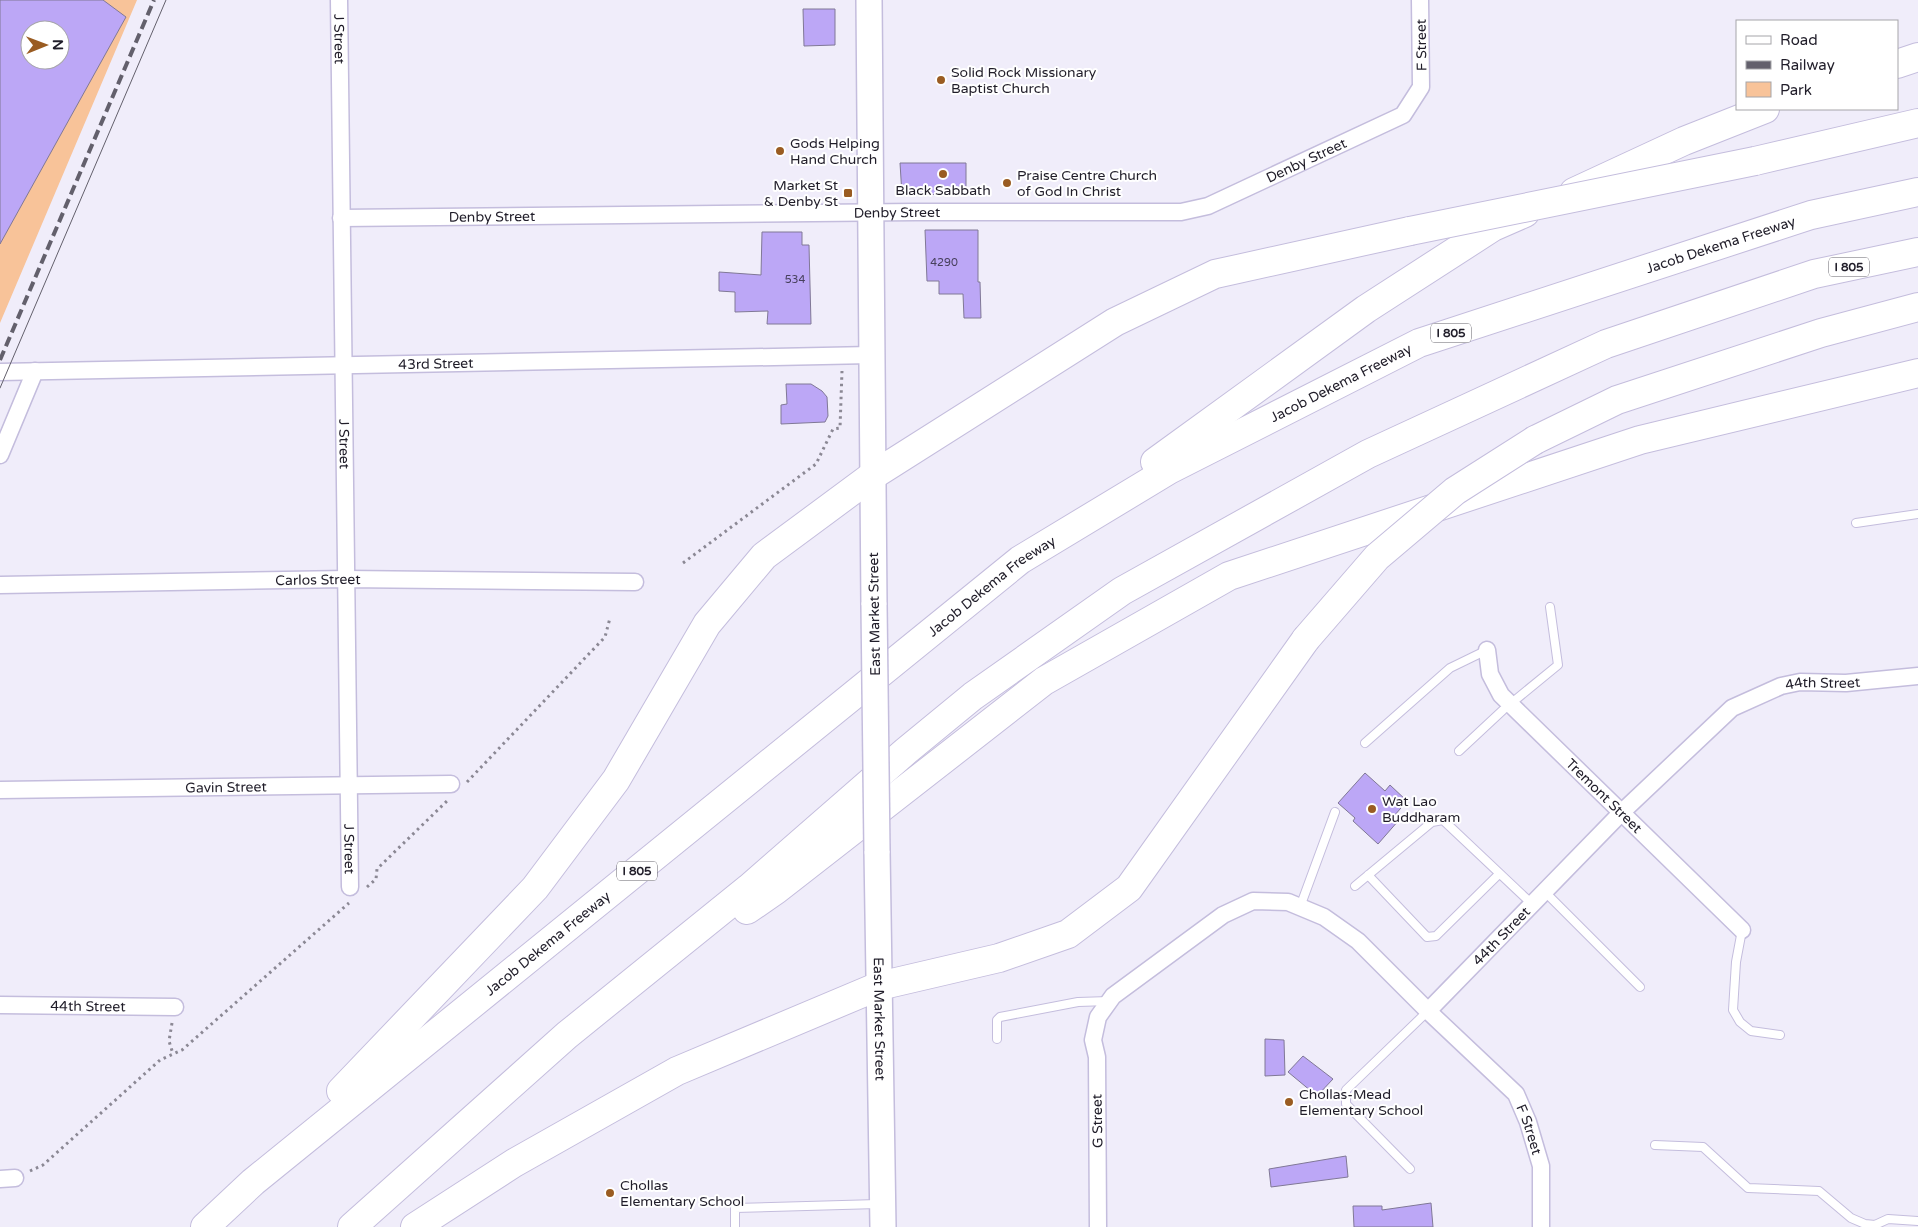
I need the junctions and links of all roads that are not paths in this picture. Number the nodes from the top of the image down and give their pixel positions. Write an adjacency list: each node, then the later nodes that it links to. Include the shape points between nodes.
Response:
1 (339, 0): 11 (street, J Street)
2 (869, 0): 10 (main road, East Market Street)
3 (1420, 0): 7 (street, F Street, via 1421,87)
4 (1918, 57): 5 (highway)
5 (1898, 64)
6 (1762, 110): 23 (highway, via 1684,141 1493,227 1366,309)
7 (1403, 115): 10 (street, Denby Street, via 1208,206 1181,212)
8 (1918, 123): 20 (highway, bridge, via 1755,161 1215,274 1115,322)
9 (1918, 192): 23 (highway, Jacob Dekema Freeway / I 805, via 1811,215 1419,343 1169,470)
10 (870, 212): 11 (street, Denby Street); 14 (main road, East Market Street)
11 (341, 218): 15 (street, J Street)
12 (1918, 252): 52 (highway, I 805, via 1814,274 1606,344 1368,454 1122,591 973,696 749,888)
13 (1918, 307): 46 (highway, bridge, via 1822,333 1617,400 1535,440 1455,491 1377,556 1306,639 1129,888 1068,934 999,958)
14 (872, 355): 15 (street, 43rd Street); 20 (main road, East Market Street)
15 (343, 364): 17 (street, 43rd Street); 24 (street, J Street)
16 (0, 372): 17 (street, 43rd Street)
17 (35, 372): 19 (street)
18 (1918, 373): 52 (highway, via 1640,440 1229,576 1044,681 776,890)
19 (0, 455)
20 (872, 476): 46 (main road, East Market Street, bridge); 57 (highway, via 764,556 706,624 616,780 535,888)
21 (1918, 514): 22 (lane)
22 (1856, 523)
23 (1020, 560): 57 (highway, Jacob Dekema Freeway / I 805)
24 (346, 579): 25 (street, Carlos Street); 26 (street, Carlos Street); 33 (street, J Street)
25 (635, 582)
26 (0, 585)
27 (1550, 607): 30 (lane, via 1558,665)
28 (1487, 650): 30 (street, Tremont Street, via 1490,674 1501,695); 31 (lane, via 1450,668)
29 (1918, 676): 37 (street, 44th Street, via 1846,683 1800,682 1781,686 1732,708)
30 (1511, 704): 32 (lane); 37 (street, Tremont Street)
31 (1365, 743)
32 (1459, 751)
33 (349, 785): 34 (street, Gavin Street); 35 (street, Gavin Street); 42 (street, J Street)
34 (457, 788)
35 (0, 790)
36 (1335, 812): 44 (lane)
37 (1622, 812): 41 (street, 44th Street); 45 (street, Tremont Street)
38 (1500, 874): 39 (lane, via 1443,820 1432,822); 39 (lane, via 1436,936 1428,938); 43 (lane)
39 (1368, 876): 40 (lane)
40 (1355, 886)
41 (1544, 891): 43 (street, 44th Street); 47 (lane)
42 (355, 892)
43 (1532, 904): 51 (street, 44th Street)
44 (1300, 907): 48 (street, via 1288,902 1252,901 1223,915); 51 (street, via 1324,917 1358,941)
45 (1742, 930): 53 (lane, via 1733,1010 1751,1031)
46 (879, 986): 58 (main road, East Market Street); 62 (highway, via 677,1071 514,1163)
47 (1640, 987)
48 (1109, 1001): 54 (lane, via 1078,1002 1000,1017 997,1020); 64 (street, G Street, via 1098,1017 1093,1040 1097,1057)
49 (0, 1005): 50 (street, 44th Street)
50 (175, 1007)
51 (1428, 1011): 56 (lane, via 1346,1090 1345,1096 1346,1104); 65 (street, F Street, via 1516,1094 1541,1166)
52 (566, 1035): 61 (highway, I 805)
53 (1780, 1035)
54 (997, 1039)
55 (1655, 1145): 59 (lane, via 1703,1147 1748,1188 1819,1191 1851,1218 1864,1224 1875,1225 1888,1219)
56 (1410, 1170)
57 (253, 1182): 60 (highway, Jacob Dekema Freeway / I 805)
58 (883, 1215): 63 (lane, via 735,1208)
59 (1918, 1221)
60 (205, 1227)
61 (352, 1227)
62 (415, 1227)
63 (735, 1227)
64 (1098, 1227)
65 (1541, 1227)

